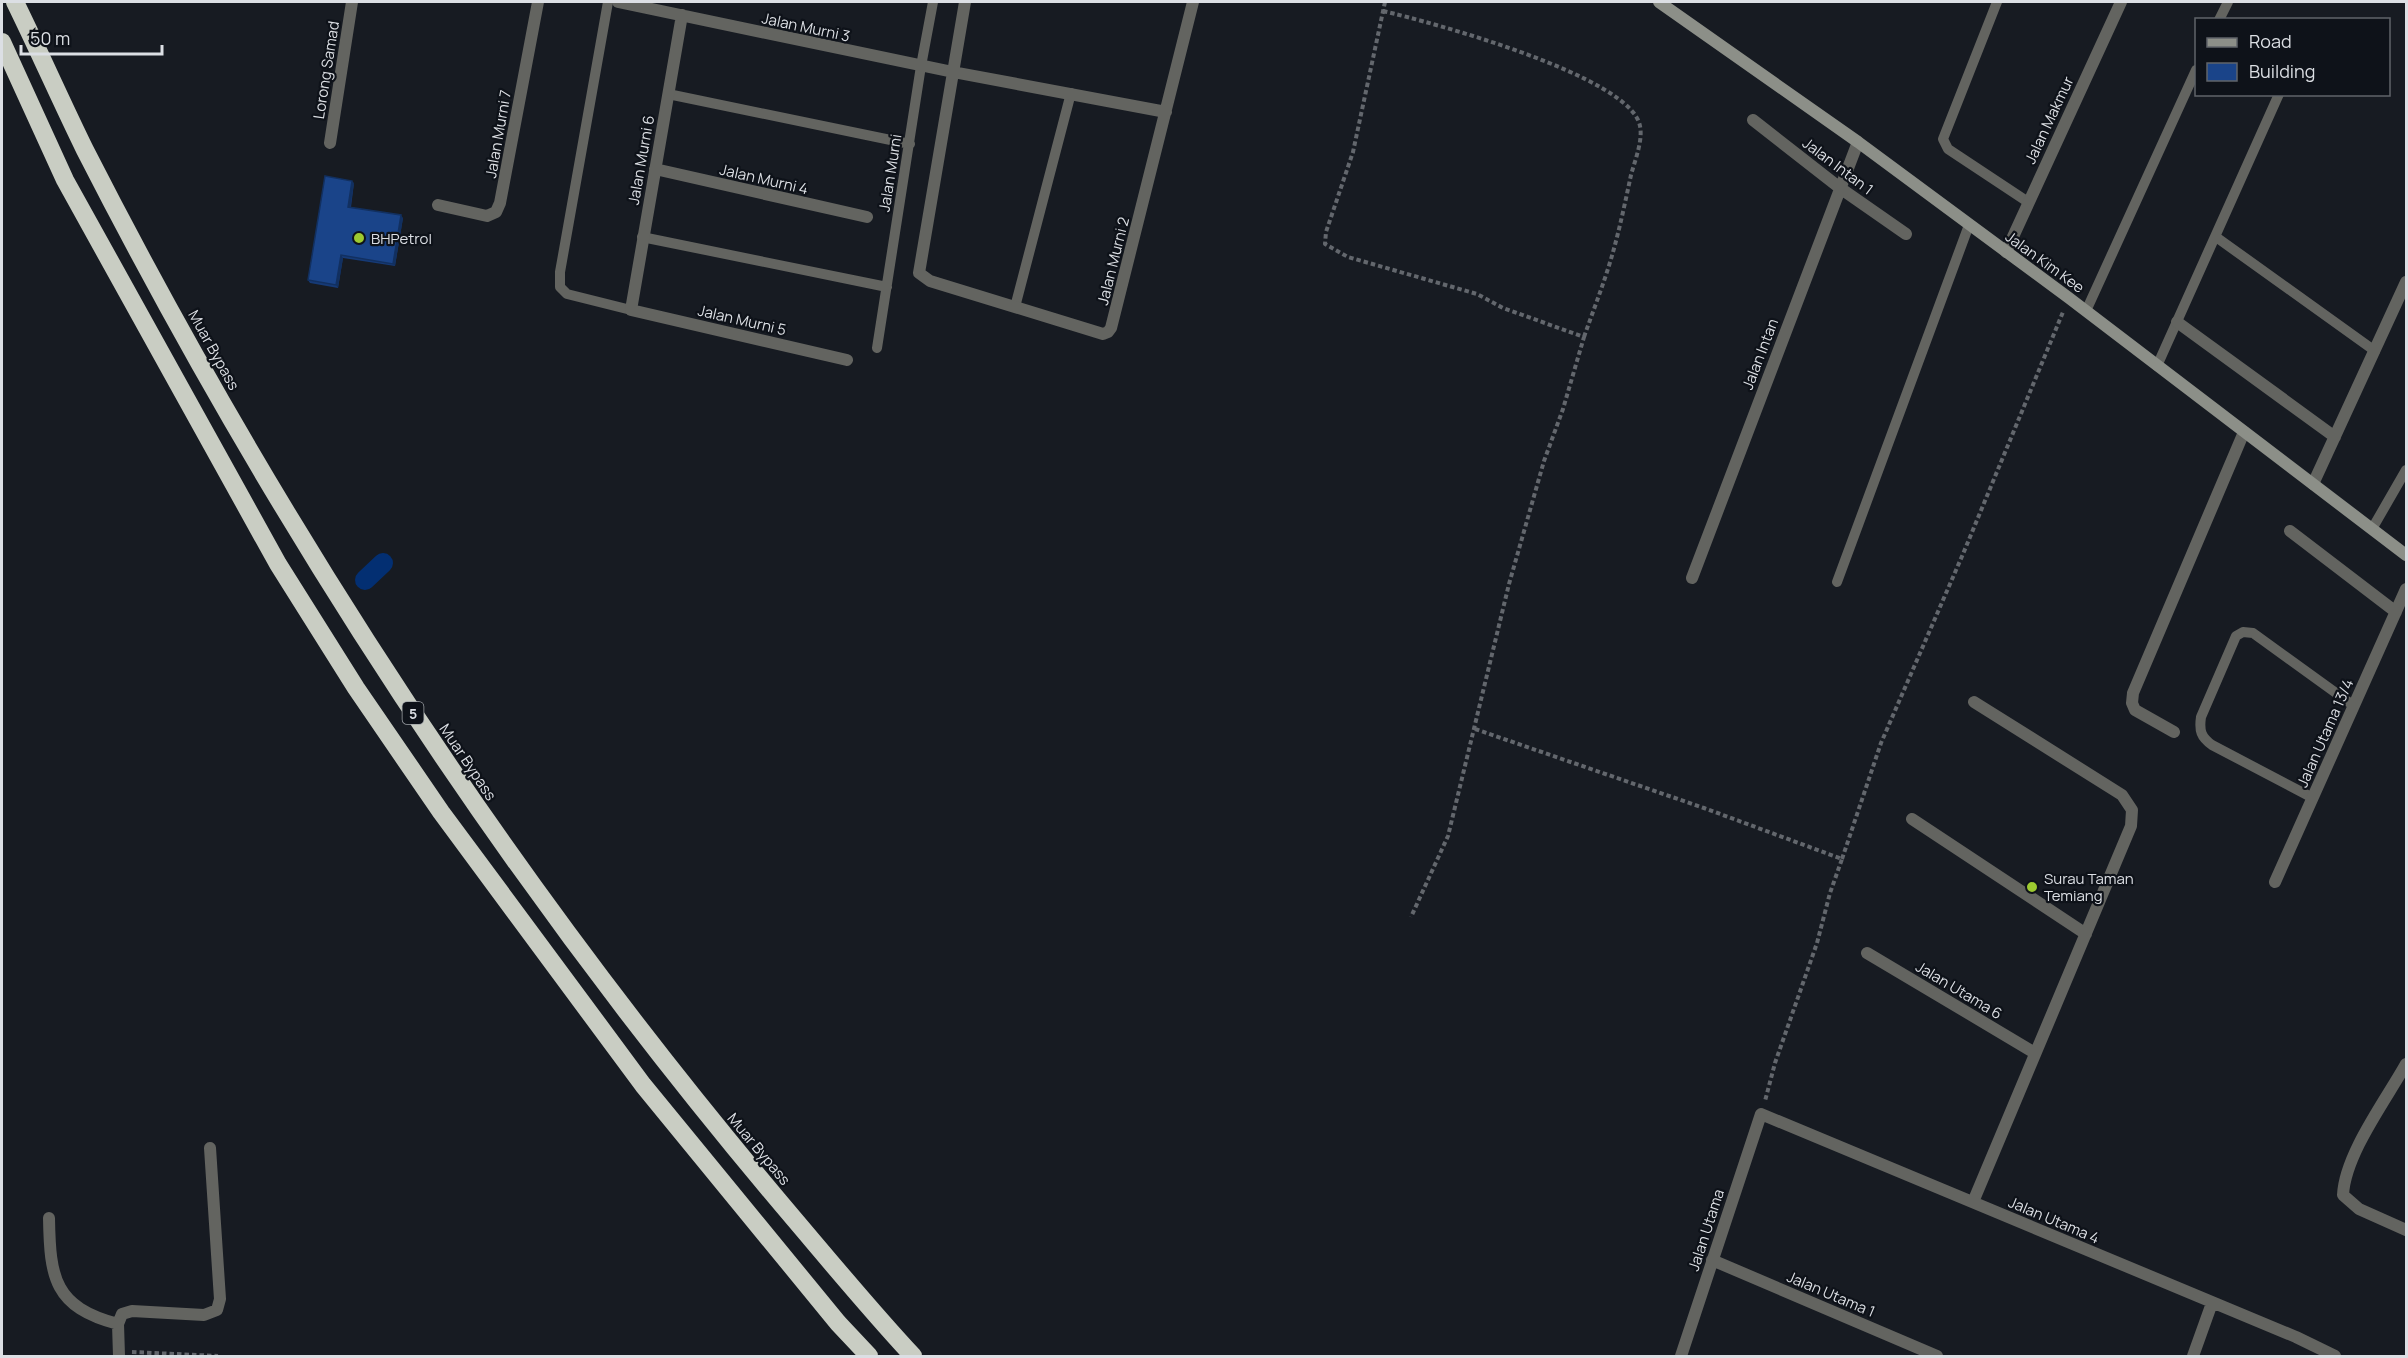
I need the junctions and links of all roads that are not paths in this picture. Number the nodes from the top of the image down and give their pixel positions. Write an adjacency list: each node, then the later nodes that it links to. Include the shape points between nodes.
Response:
1 (15, 2): 78 (highway, Muar Bypass / 5, via 84,147 213,388 383,668 481,813 631,1018 723,1135)
2 (352, 2): 25 (street, Lorong Samad)
3 (538, 2): 30 (street, Jalan Murni 7, via 496,212 487,216)
4 (608, 2): 40 (lane, via 560,288 567,294)
5 (618, 2): 13 (street, Jalan Murni 3)
6 (933, 2): 16 (lane, Jalan Murni)
7 (965, 2): 17 (street)
8 (1193, 2): 22 (street, Jalan Murni 2)
9 (1659, 2): 24 (street, Jalan Kim Kee)
10 (1997, 2): 29 (lane, via 1943,139 1948,149)
11 (2121, 2): 29 (street, Jalan Makmur)
12 (2228, 2): 14 (lane)
13 (682, 15): 16 (street, Jalan Murni 3); 20 (street, Jalan Murni 6)
14 (2220, 18)
15 (2, 42): 77 (highway, 5, via 65,180 278,564 356,688 441,812 643,1085)
16 (921, 66): 17 (street, Jalan Murni 3); 26 (lane, Jalan Murni)
17 (953, 72): 19 (street, Jalan Murni 3); 39 (street, Jalan Murni 2, via 919,273 930,281)
18 (2195, 72): 41 (lane)
19 (1071, 93): 22 (street, Jalan Murni 3); 39 (lane)
20 (668, 94): 26 (lane); 27 (street, Jalan Murni 6)
21 (2278, 96): 35 (lane)
22 (1166, 112): 39 (street, Jalan Murni 2, via 1108,332 1103,334)
23 (1753, 120): 28 (street, Jalan Intan 1)
24 (1858, 142): 28 (street, Jalan Intan); 32 (street, Jalan Kim Kee)
25 (330, 143)
26 (910, 144): 38 (lane, Jalan Murni)
27 (655, 169): 31 (street, Jalan Murni 4); 34 (street, Jalan Murni 6)
28 (1840, 188): 33 (street, Jalan Intan 1); 54 (street, Jalan Intan)
29 (2028, 202): 36 (street, Jalan Makmur)
30 (438, 205)
31 (867, 217)
32 (1969, 225): 36 (street, Jalan Kim Kee); 55 (lane)
33 (1906, 234)
34 (642, 237): 38 (lane); 40 (street, Jalan Murni 6)
35 (2216, 237): 42 (lane); 44 (lane)
36 (2006, 252): 41 (street, Jalan Kim Kee)
37 (2406, 285): 44 (street)
38 (887, 287): 43 (lane, Jalan Murni)
39 (1015, 307)
40 (631, 310): 45 (street, Jalan Murni 5)
41 (2086, 310): 46 (street, Jalan Kim Kee)
42 (2177, 322): 46 (lane); 48 (street)
43 (877, 348)
44 (2374, 351): 48 (street)
45 (846, 360)
46 (2157, 366): 47 (street, Jalan Kim Kee)
47 (2244, 432): 50 (street, Jalan Kim Kee); 60 (street, via 2133,693 2135,710)
48 (2334, 437): 50 (street)
49 (2406, 470): 51 (lane)
50 (2313, 484): 51 (street, Jalan Kim Kee)
51 (2372, 529): 53 (street, Jalan Kim Kee)
52 (2290, 531): 57 (street)
53 (2406, 555)
54 (1692, 578)
55 (1837, 582)
56 (2405, 595): 57 (street, Jalan Utama 13/4)
57 (2396, 612): 59 (street, Jalan Utama 13/4)
58 (1974, 702): 64 (street, via 2122,795 2132,810 2131,826)
59 (2354, 706): 61 (street, Jalan Utama 13/4); 61 (lane, via 2253,633 2236,636 2201,717 2199,730 2203,739)
60 (2174, 732)
61 (2313, 798): 63 (street, Jalan Utama 13/4)
62 (1912, 819): 64 (street)
63 (2275, 882)
64 (2086, 934): 66 (street)
65 (1867, 953): 66 (street, Jalan Utama 6)
66 (2035, 1053): 70 (street)
67 (2406, 1065): 72 (street, via 2352,1158 2344,1178 2343,1195 2359,1209)
68 (1761, 1114): 70 (street, Jalan Utama 4); 73 (street, Jalan Utama)
69 (210, 1148): 75 (street, via 220,1299 217,1310 204,1315 132,1311 122,1314)
70 (1973, 1202): 74 (street, Jalan Utama 4)
71 (49, 1218): 75 (street, via 50,1260 62,1290 83,1312)
72 (2406, 1230)
73 (1712, 1260): 79 (street, Jalan Utama); 80 (street, Jalan Utama 1)
74 (2212, 1303): 81 (street); 82 (street, Jalan Utama 4)
75 (118, 1324): 76 (street)
76 (119, 1354)
77 (869, 1356)
78 (913, 1356)
79 (1681, 1356)
80 (1937, 1356)
81 (2193, 1356)
82 (2335, 1356)

